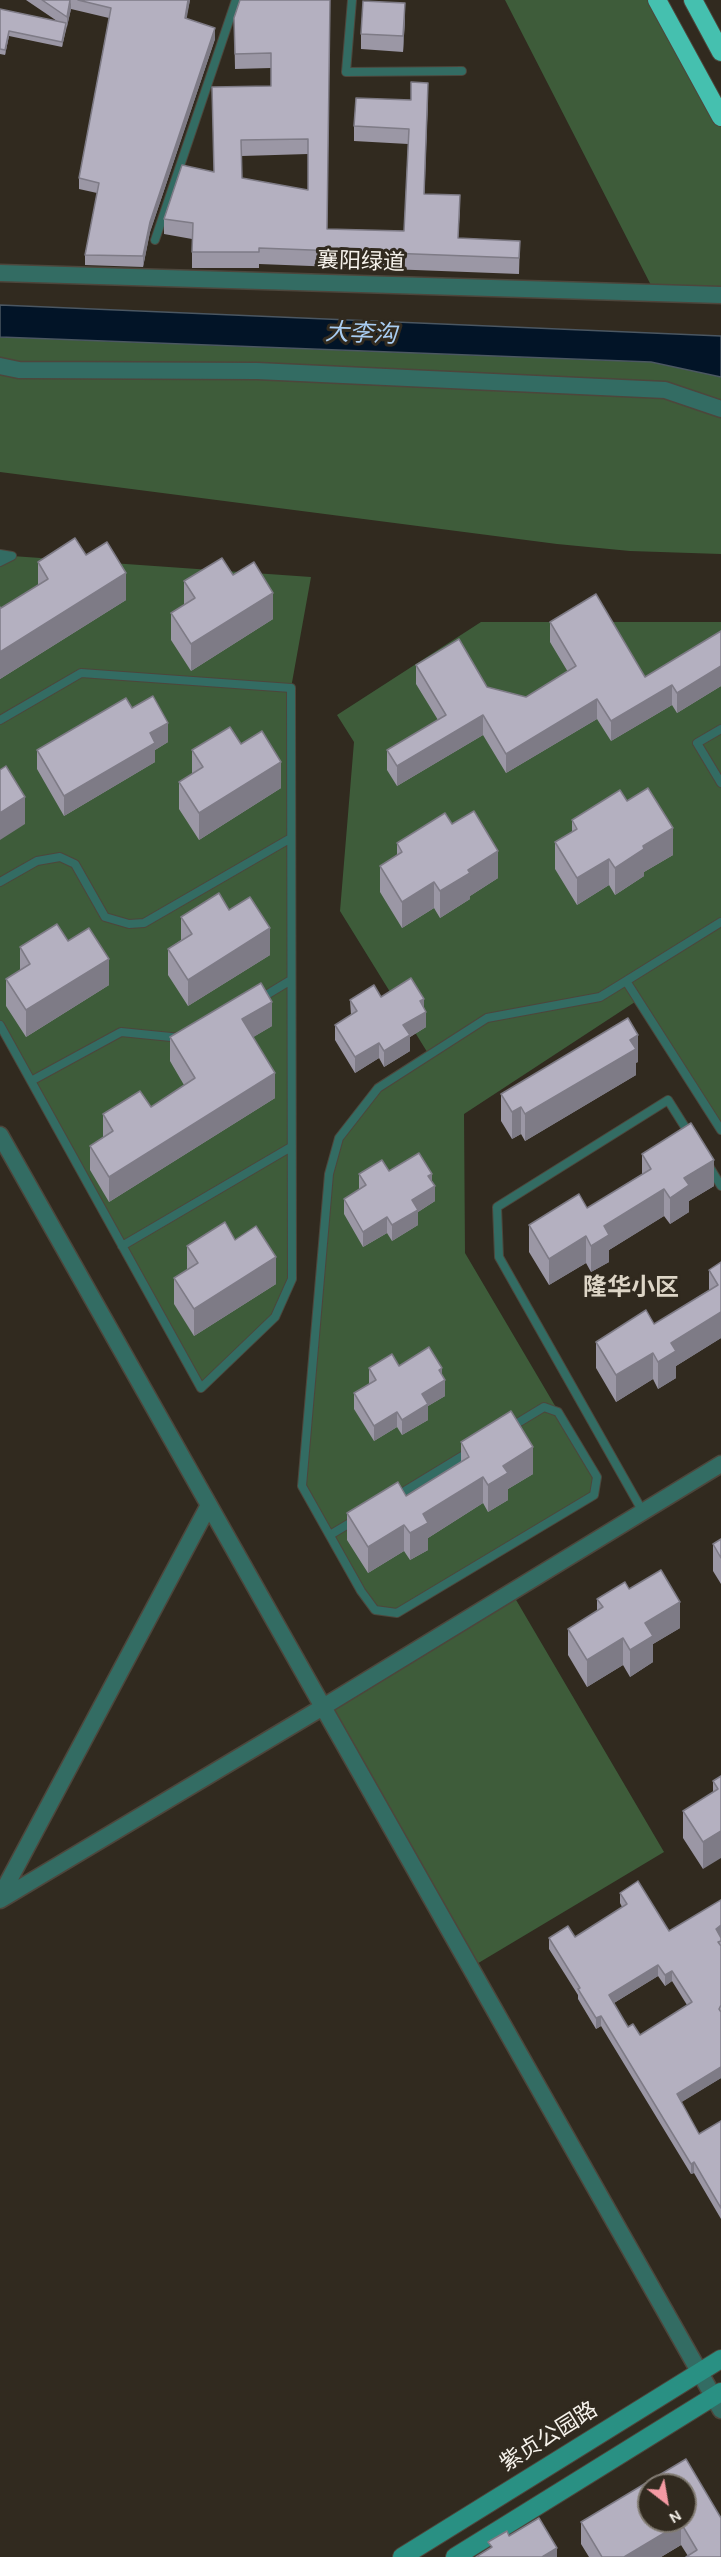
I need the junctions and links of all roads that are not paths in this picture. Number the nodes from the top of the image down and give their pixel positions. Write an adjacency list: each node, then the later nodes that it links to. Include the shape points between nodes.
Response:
1 (236, 0): 8 (lane)
2 (352, 0): 6 (lane, via 346,72)
3 (657, 0): 7 (highway)
4 (693, 0): 5 (highway)
5 (721, 52)
6 (462, 71)
7 (721, 117)
8 (155, 240)
9 (0, 273): 10 (street, 襄阳绿道)
10 (721, 295)
11 (0, 366): 12 (street, via 19,370 257,371 665,390)
12 (721, 409)
13 (0, 554): 14 (lane, via 12,556)
14 (0, 562)
15 (0, 720): 18 (lane, via 81,674 291,688)
16 (721, 729): 17 (lane, via 698,743)
17 (721, 783)
18 (291, 838): 19 (lane, via 144,923 129,924 105,917 75,864 60,857 37,861); 21 (lane)
19 (0, 882)
20 (721, 922): 22 (lane)
21 (291, 980): 23 (lane); 29 (lane)
22 (626, 981): 27 (lane); 41 (lane, via 600,997 487,1018 378,1088 339,1138 329,1174 302,1486)
23 (252, 1004)
24 (0, 1024): 26 (lane)
25 (192, 1039): 26 (lane, via 121,1032)
26 (31, 1081): 33 (lane)
27 (721, 1130)
28 (0, 1135): 38 (street)
29 (291, 1147): 33 (lane); 33 (lane, via 292,1279 275,1317 201,1388)
30 (698, 1148): 39 (lane, via 668,1100 497,1207 499,1257)
31 (704, 1158): 32 (lane)
32 (721, 1186)
33 (122, 1246)
34 (503, 1432): 41 (lane, via 544,1407 558,1412 597,1477 594,1495 397,1613 375,1610)
35 (473, 1450): 37 (lane)
36 (721, 1464): 39 (street)
37 (391, 1499)
38 (209, 1505): 42 (street); 43 (street)
39 (643, 1512): 42 (street)
40 (360, 1517): 41 (lane)
41 (330, 1535)
42 (323, 1707): 43 (street); 45 (street)
43 (0, 1899)
44 (721, 2359): 45 (street, 紫贞公园路)
45 (699, 2373): 46 (street); 47 (street, 紫贞公园路)
46 (718, 2399): 48 (street)
47 (402, 2557)
48 (455, 2557)

